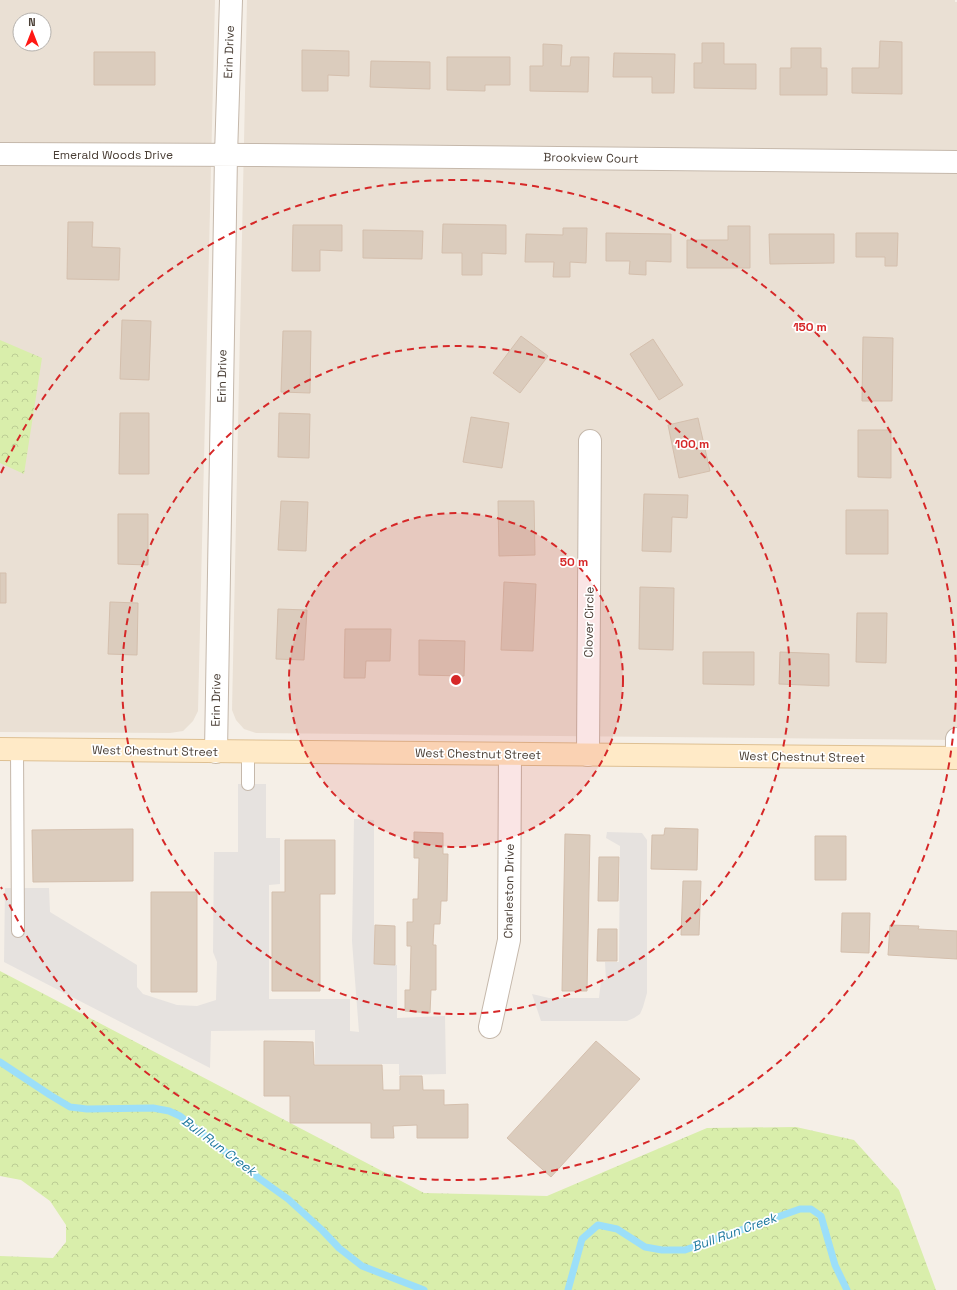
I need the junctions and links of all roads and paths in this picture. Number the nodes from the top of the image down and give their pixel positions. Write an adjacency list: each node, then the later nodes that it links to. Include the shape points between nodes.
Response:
1 (231, 0): 3 (street, Erin Drive)
2 (0, 154): 3 (street, Emerald Woods Drive)
3 (226, 155): 4 (street, Brookview Court); 8 (street, Erin Drive)
4 (957, 162)
5 (590, 441): 11 (street, Clover Circle)
6 (957, 739): 12 (street)
7 (8, 750): 8 (main road, West Chestnut Street); 14 (lane)
8 (216, 752): 9 (main road, West Chestnut Street)
9 (248, 752): 10 (main road, West Chestnut Street); 13 (lane)
10 (510, 754): 11 (main road, West Chestnut Street); 15 (street, Charleston Drive, via 509,940)
11 (588, 755): 12 (main road, West Chestnut Street)
12 (957, 758)
13 (248, 784)
14 (18, 931)
15 (490, 1026)

